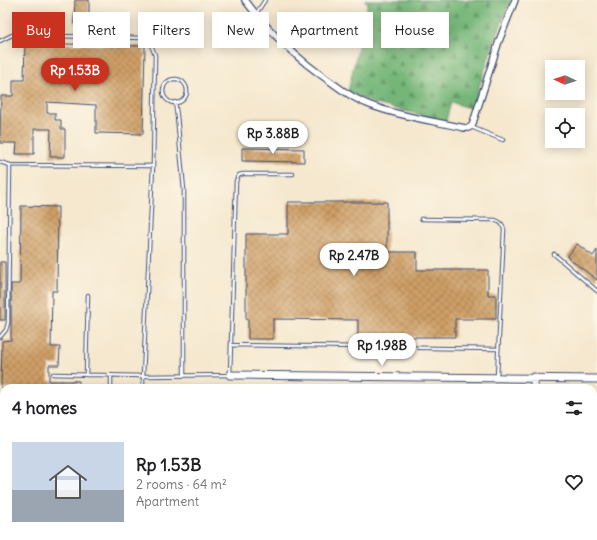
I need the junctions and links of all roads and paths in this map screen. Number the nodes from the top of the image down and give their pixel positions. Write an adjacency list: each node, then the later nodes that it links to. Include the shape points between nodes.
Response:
1 (245, 0): 4 (street)
2 (265, 0): 5 (lane)
3 (516, 0): 9 (street)
4 (254, 12)
5 (258, 12)
6 (269, 29): 9 (street, via 313,70 356,99 395,113)
7 (0, 41): 13 (lane, via 12,35 143,38 151,45 155,55)
8 (175, 102): 8 (lane, via 168,100 164,94 164,87 168,81 175,79 186,85 187,93 182,100); 25 (lane, via 184,190)
9 (470, 127): 10 (lane)
10 (503, 140)
11 (0, 162): 12 (lane)
12 (10, 165): 13 (lane); 19 (lane, via 8,323)
13 (153, 166): 27 (lane)
14 (293, 174): 20 (lane, via 243,174 236,180)
15 (421, 219): 21 (lane, via 495,220 503,225)
16 (554, 254): 17 (lane)
17 (597, 291)
18 (88, 295): 23 (lane)
19 (0, 337)
20 (232, 345): 21 (lane); 26 (lane)
21 (498, 349): 29 (lane)
22 (53, 374): 23 (lane)
23 (86, 374): 24 (lane)
24 (111, 375): 27 (lane); 31 (lane)
25 (184, 375): 26 (lane); 27 (lane)
26 (230, 375): 29 (street)
27 (143, 376): 32 (lane)
28 (534, 377): 29 (street); 30 (street); 33 (street)
29 (497, 378)
30 (597, 379)
31 (111, 384)
32 (143, 384)
33 (534, 384)

